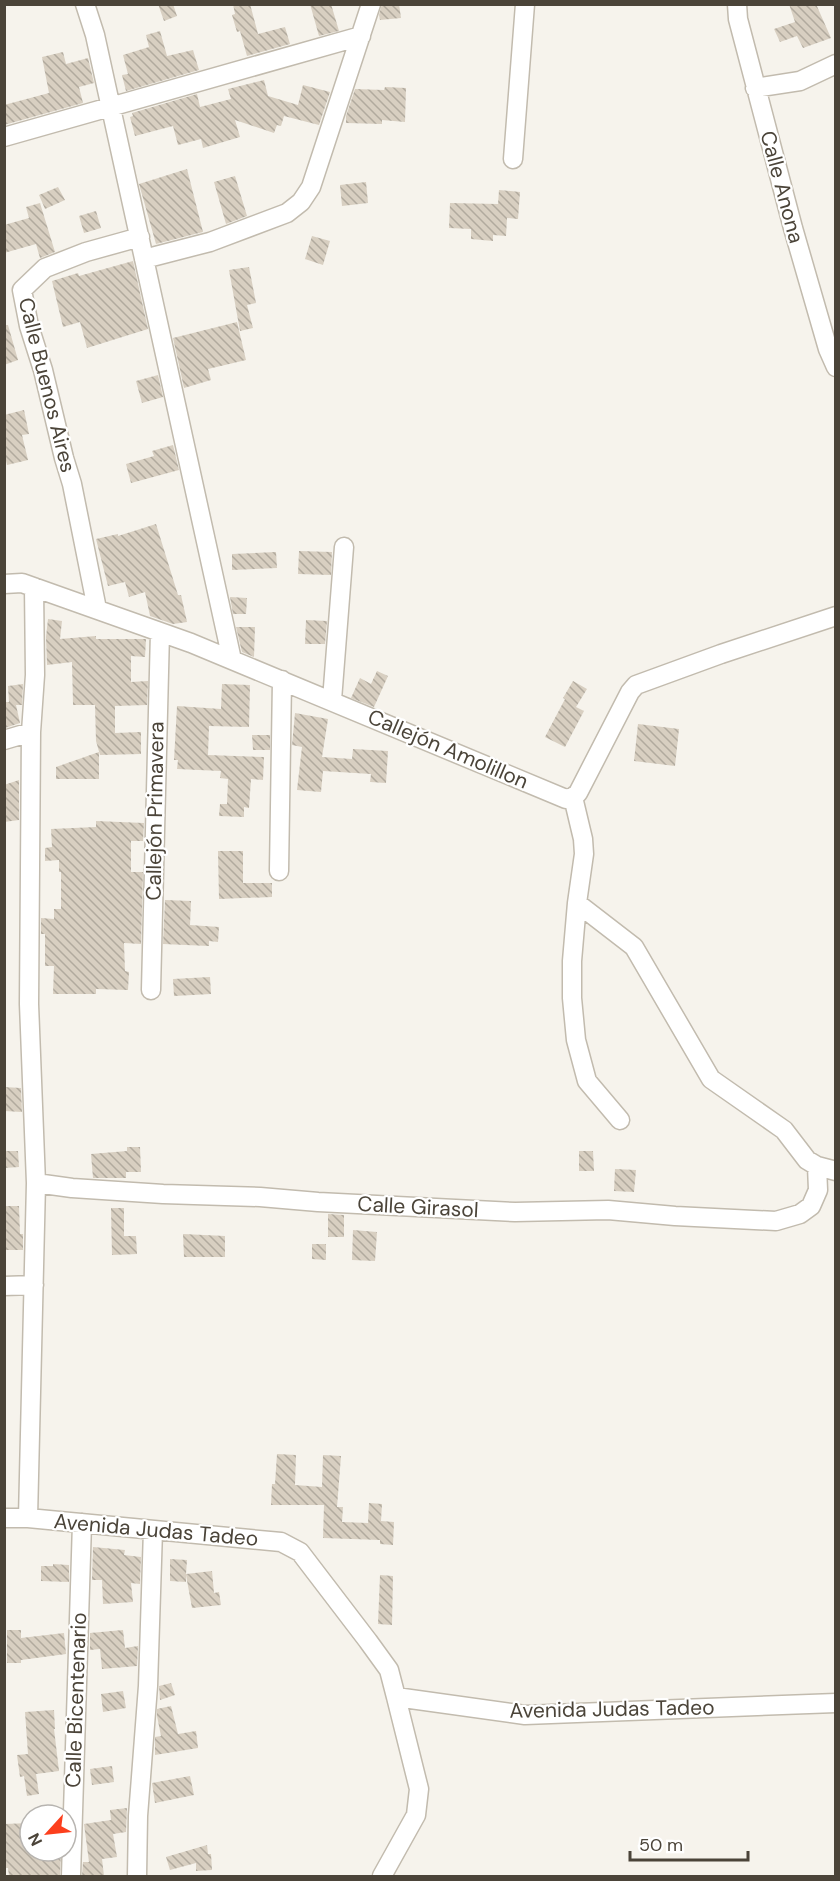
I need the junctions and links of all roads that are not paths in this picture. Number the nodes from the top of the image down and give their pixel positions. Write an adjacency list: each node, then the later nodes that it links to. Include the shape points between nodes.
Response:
1 (86, 4): 8 (street)
2 (372, 4): 5 (street)
3 (525, 4): 10 (street)
4 (737, 4): 7 (street, Calle Anona)
5 (361, 36): 8 (street); 12 (street, via 311,187 301,202 287,213 210,242)
6 (836, 64): 7 (street, via 800,81)
7 (756, 88): 13 (street, Calle Anona, via 793,228)
8 (111, 107): 9 (street); 11 (street)
9 (4, 137)
10 (513, 159)
11 (140, 237): 12 (street); 18 (street, Calle Buenos Aires, via 45,268 22,290 72,484)
12 (144, 259): 21 (street)
13 (832, 347): 14 (street, Calle Anona)
14 (836, 367)
15 (344, 547): 23 (street)
16 (4, 584): 17 (street, Callejón Amolillon)
17 (34, 587): 18 (street, Callejón Amolillon); 24 (street)
18 (97, 609): 20 (street, Callejón Amolillon)
19 (836, 616): 26 (street, via 636,686)
20 (160, 632): 21 (street, Callejón Amolillon); 29 (street, Callejón Primavera)
21 (232, 660): 22 (street, Callejón Amolillon)
22 (282, 680): 23 (street, Callejón Amolillon); 27 (street)
23 (332, 700): 26 (street, Callejón Amolillon, via 566,798)
24 (31, 732): 25 (street); 33 (street, via 29,1004)
25 (4, 740)
26 (573, 797): 28 (street, via 584,854)
27 (279, 871)
28 (577, 903): 30 (street, via 572,989 576,1040 588,1081); 31 (street, via 634,947 711,1079 784,1130 807,1160)
29 (151, 990)
30 (620, 1120)
31 (817, 1166): 32 (street); 33 (street, Calle Girasol, via 818,1190 811,1206 800,1214 776,1221 608,1210 515,1212 318,1202)
32 (836, 1171)
33 (36, 1183): 34 (street)
34 (34, 1285): 35 (street); 37 (street)
35 (4, 1286)
36 (4, 1518): 37 (street, Avenida Judas Tadeo)
37 (28, 1518): 38 (street, Avenida Judas Tadeo)
38 (82, 1523): 39 (street, Avenida Judas Tadeo); 42 (street, Calle Bicentenario)
39 (153, 1530): 40 (street, Avenida Judas Tadeo, via 281,1542 300,1552 389,1670); 43 (street)
40 (396, 1697): 41 (street, Avenida Judas Tadeo, via 525,1715); 44 (street, via 419,1789 416,1815)
41 (836, 1703)
42 (71, 1876)
43 (137, 1876)
44 (382, 1876)

